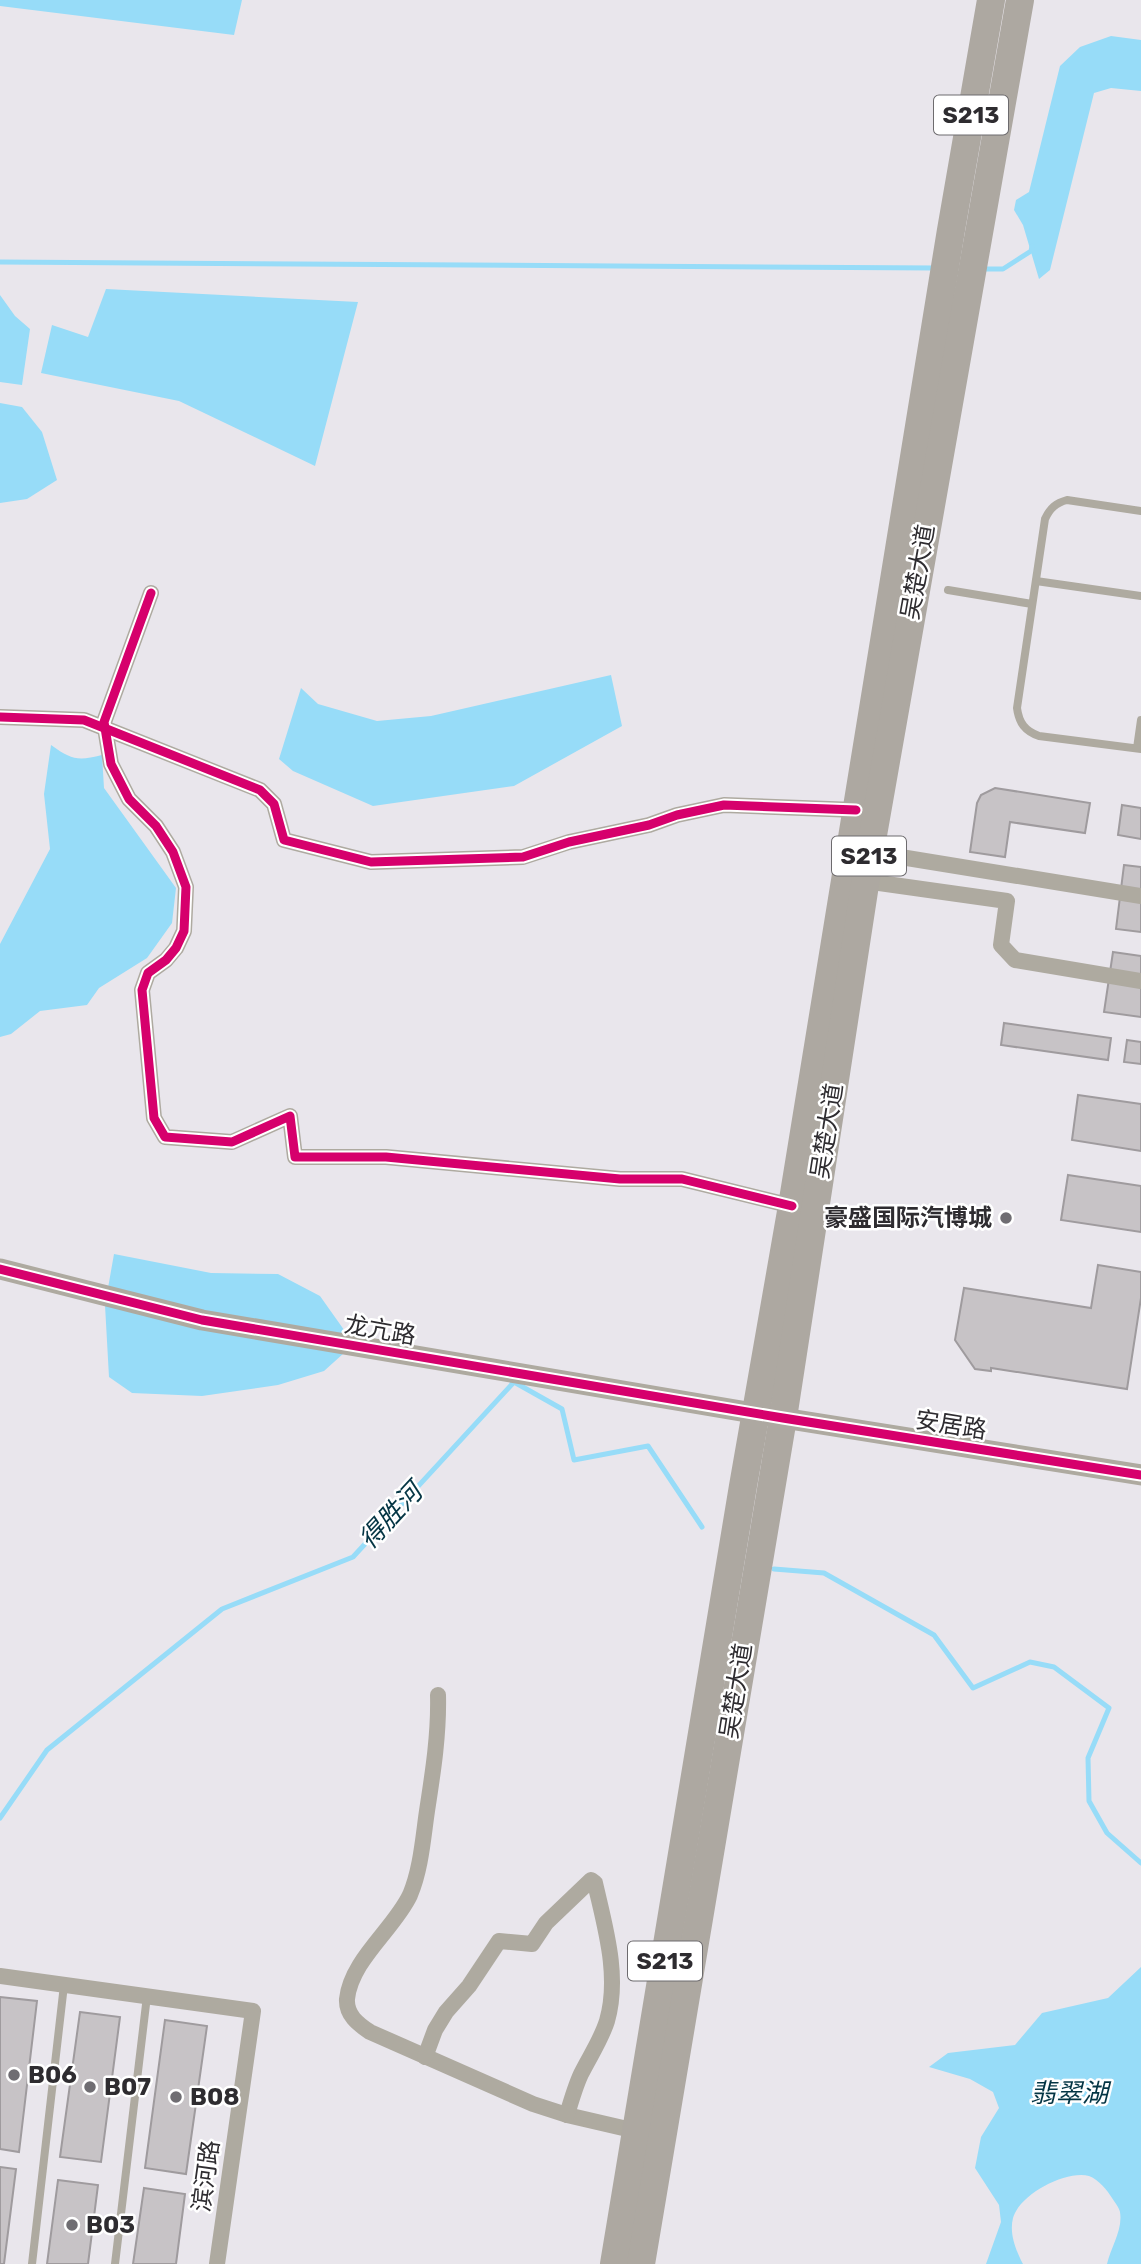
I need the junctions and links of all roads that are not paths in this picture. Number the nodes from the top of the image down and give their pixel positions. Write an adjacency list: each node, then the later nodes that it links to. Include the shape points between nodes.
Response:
1 (992, 0): 3 (highway, 吴楚大道 / S213, via 951,230)
2 (1020, 0): 3 (highway, 吴楚大道 / S213, via 978,228)
3 (953, 297): 14 (highway, 吴楚大道 / S213); 15 (highway, 吴楚大道 / S213)
4 (1141, 511): 5 (lane, via 1067,500 1053,506 1045,519)
5 (1036, 581): 8 (lane); 9 (lane)
6 (948, 590): 9 (lane)
7 (151, 593): 12 (street)
8 (1141, 596)
9 (1032, 604): 13 (lane, via 1017,708 1021,723 1039,736)
10 (0, 717): 12 (street, via 84,720)
11 (1141, 720): 13 (lane)
12 (105, 729): 14 (street, via 260,790 274,803 284,840 371,862 523,857 724,806); 19 (street, via 111,764 123,788 173,852 186,887 184,931 166,960 148,973 142,989 154,1118 165,1138 232,1142 290,1116 295,1157 386,1157 620,1179 682,1179)
13 (1139, 749)
14 (856, 810): 19 (highway, 吴楚大道 / S213)
15 (870, 852): 16 (highway, 吴楚大道 / S213); 17 (street)
16 (866, 881): 18 (street, via 1006,901 1001,945 1015,960); 21 (highway, 吴楚大道 / S213)
17 (1141, 896)
18 (1141, 981)
19 (792, 1206): 21 (highway, 吴楚大道 / S213)
20 (0, 1269): 21 (street, 龙亢路, via 202,1320)
21 (769, 1415): 22 (street, 安居路); 23 (highway, 吴楚大道 / S213, via 770,1490); 23 (highway, 吴楚大道 / S213, via 743,1486)
22 (1141, 1475)
23 (728, 1660): 30 (highway, 吴楚大道 / S213); 35 (highway, 吴楚大道 / S213)
24 (438, 1695): 28 (street, via 439,1727 422,1849 410,1894 356,1972 347,1998 347,2008 359,2024)
25 (0, 1976): 26 (street)
26 (64, 1985): 27 (street); 31 (lane)
27 (148, 1996): 32 (lane); 33 (street, 滨河路, via 253,2011)
28 (425, 2057): 29 (street); 29 (street, via 446,2012 499,1941 531,1944 546,1923 591,1881 598,1896 613,1981 607,2020)
29 (567, 2115): 30 (street)
30 (636, 2131): 34 (highway, 吴楚大道 / S213)
31 (32, 2264)
32 (115, 2264)
33 (217, 2264)
34 (614, 2264)
35 (642, 2264)

